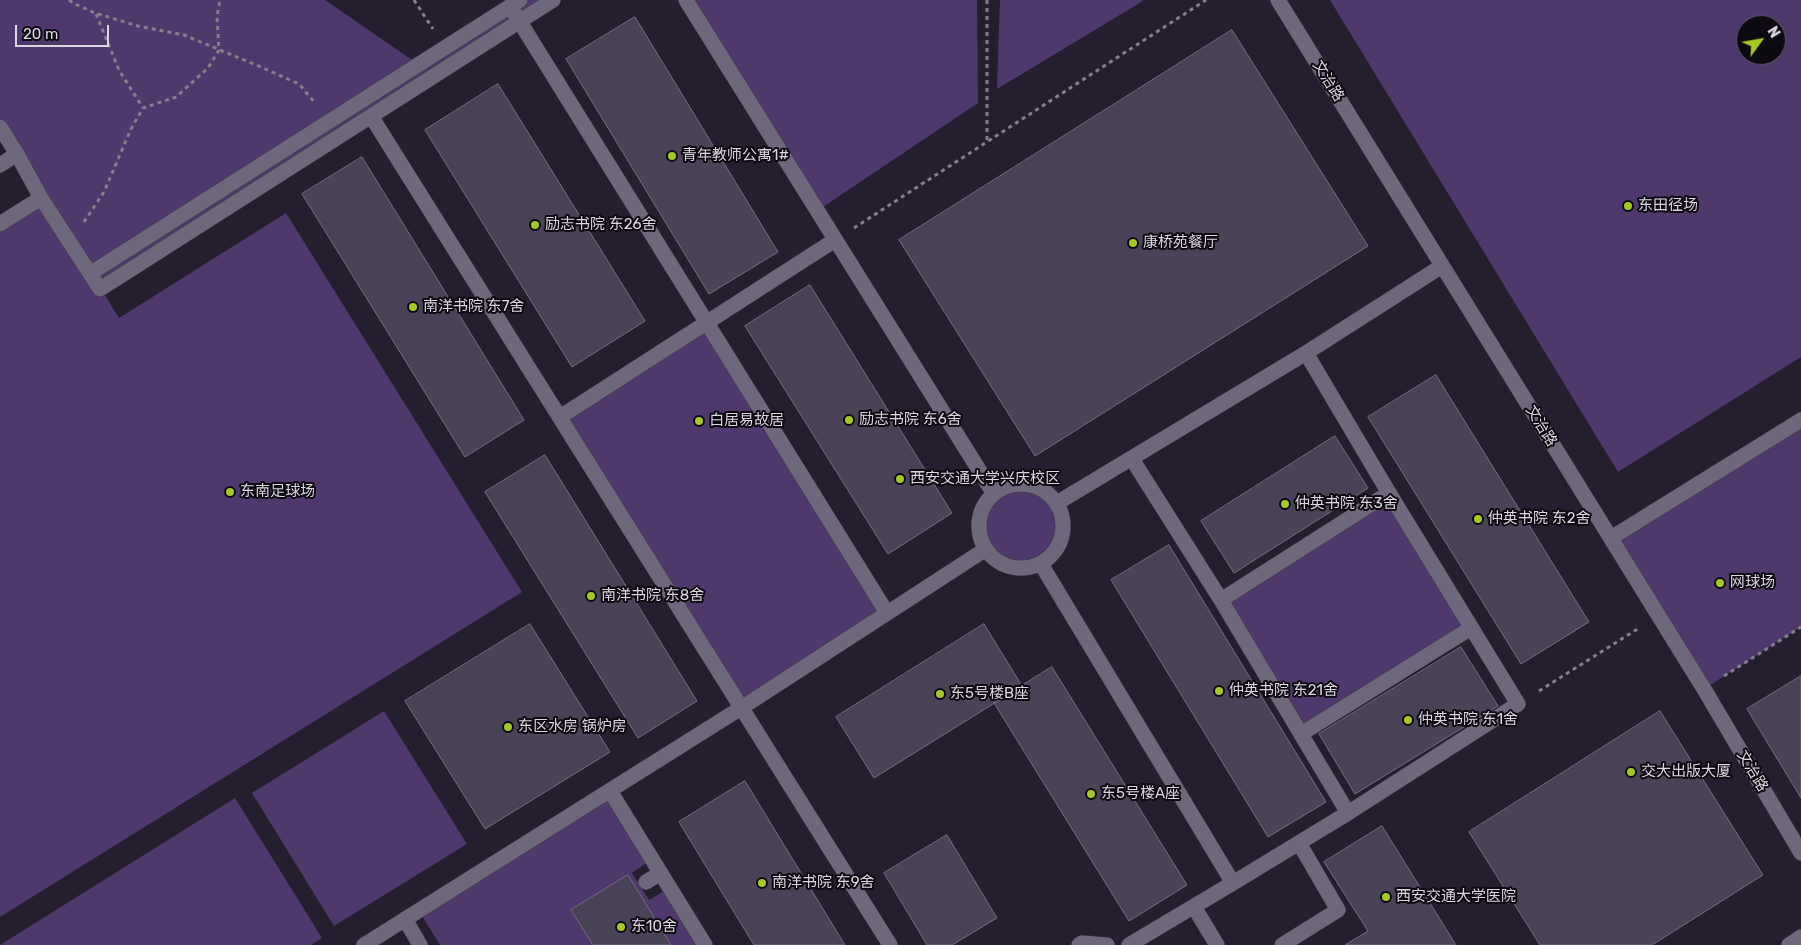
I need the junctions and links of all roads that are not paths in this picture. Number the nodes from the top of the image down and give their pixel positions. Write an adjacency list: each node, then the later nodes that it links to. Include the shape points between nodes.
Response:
1 (553, 0): 5 (street)
2 (686, 0): 12 (street)
3 (1278, 0): 13 (street, 文治路)
4 (515, 3): 5 (street); 14 (street)
5 (519, 21): 6 (street); 15 (street)
6 (371, 116): 14 (street, via 100,289); 17 (street)
7 (0, 127): 8 (street)
8 (17, 154): 9 (street); 10 (street)
9 (0, 165)
10 (42, 198): 11 (street); 14 (street)
11 (0, 224)
12 (835, 240): 15 (street); 21 (street)
13 (1442, 266): 16 (street); 23 (street, 文治路)
14 (91, 273)
15 (706, 323): 17 (street); 27 (street)
16 (1306, 353): 19 (street); 20 (street)
17 (560, 417): 29 (street)
18 (1801, 420): 23 (street)
19 (1132, 459): 22 (street); 26 (street)
20 (1389, 493): 26 (street); 28 (street)
21 (994, 494): 22 (street, via 1005,487 1025,484 1044,491); 24 (street, via 980,517 980,536)
22 (1057, 503): 25 (street, via 1062,514 1063,535 1051,557)
23 (1611, 538): 34 (street, 文治路)
24 (986, 549): 25 (street, via 1006,566 1029,568); 27 (street)
25 (1041, 564): 37 (street)
26 (1221, 600): 30 (street)
27 (887, 614): 29 (street)
28 (1471, 628): 30 (street); 32 (street, via 1518,704)
29 (741, 708): 31 (street); 44 (street)
30 (1301, 734): 32 (street)
31 (610, 790): 35 (street); 39 (street)
32 (1348, 813): 33 (street)
33 (1299, 843): 37 (street); 49 (street, via 1338,910)
34 (1801, 853)
35 (660, 874): 36 (street); 43 (street)
36 (646, 882)
37 (1233, 883): 38 (street)
38 (1194, 908): 47 (street); 48 (street)
39 (405, 919): 41 (street); 42 (street)
40 (1801, 937): 50 (street)
41 (364, 945)
42 (420, 945)
43 (705, 945)
44 (890, 945)
45 (1079, 945): 46 (street)
46 (1107, 945)
47 (1129, 945)
48 (1217, 945)
49 (1282, 945)
50 (1789, 945)

